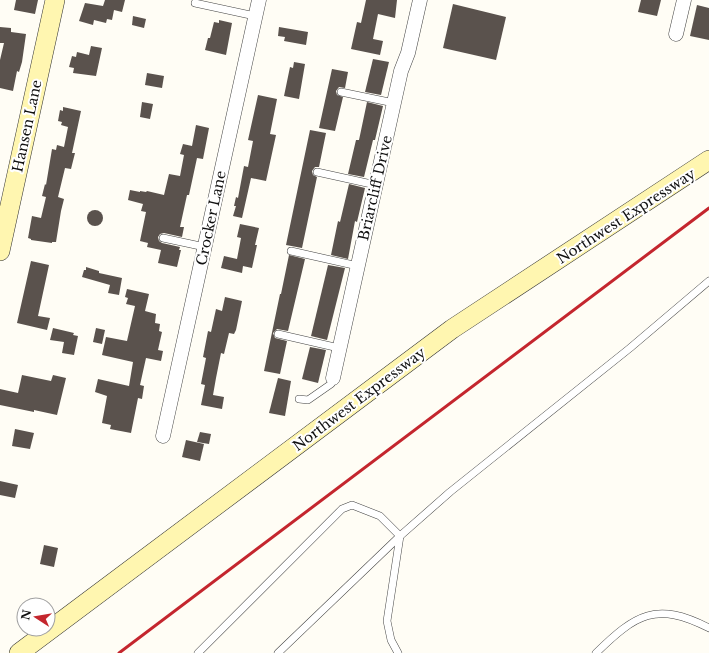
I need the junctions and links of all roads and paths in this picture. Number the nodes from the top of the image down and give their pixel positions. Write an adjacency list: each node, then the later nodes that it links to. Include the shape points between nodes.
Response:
1 (55, 0): 13 (main road, Hansen Lane)
2 (259, 0): 6 (street, Crocker Lane)
3 (420, 0): 9 (street, Briarcliff Drive)
4 (684, 0): 7 (street)
5 (195, 3): 6 (lane)
6 (255, 16): 15 (street, Crocker Lane)
7 (676, 34)
8 (341, 92): 9 (lane)
9 (394, 104): 12 (street, Briarcliff Drive)
10 (709, 160): 28 (main road, Northwest Expressway, via 452,329)
11 (317, 172): 12 (lane)
12 (376, 185): 18 (street, Briarcliff Drive)
13 (5, 207): 16 (main road, Hansen Lane)
14 (163, 238): 15 (lane)
15 (205, 247): 24 (street, Crocker Lane)
16 (0, 251)
17 (291, 251): 18 (lane)
18 (358, 266): 21 (street, Briarcliff Drive)
19 (709, 281): 25 (lane, via 630,348 450,492)
20 (278, 334): 21 (lane)
21 (339, 348): 22 (street, Briarcliff Drive)
22 (333, 378): 23 (lane, via 331,384 308,400)
23 (299, 399)
24 (164, 436)
25 (400, 536): 27 (lane, via 386,621); 29 (lane, via 380,516 352,505 342,509); 30 (lane)
26 (709, 628): 33 (lane, via 680,615 648,614 611,638)
27 (391, 640): 31 (lane); 32 (lane)
28 (19, 653)
29 (198, 653)
30 (278, 653)
31 (393, 653)
32 (398, 653)
33 (596, 653)

